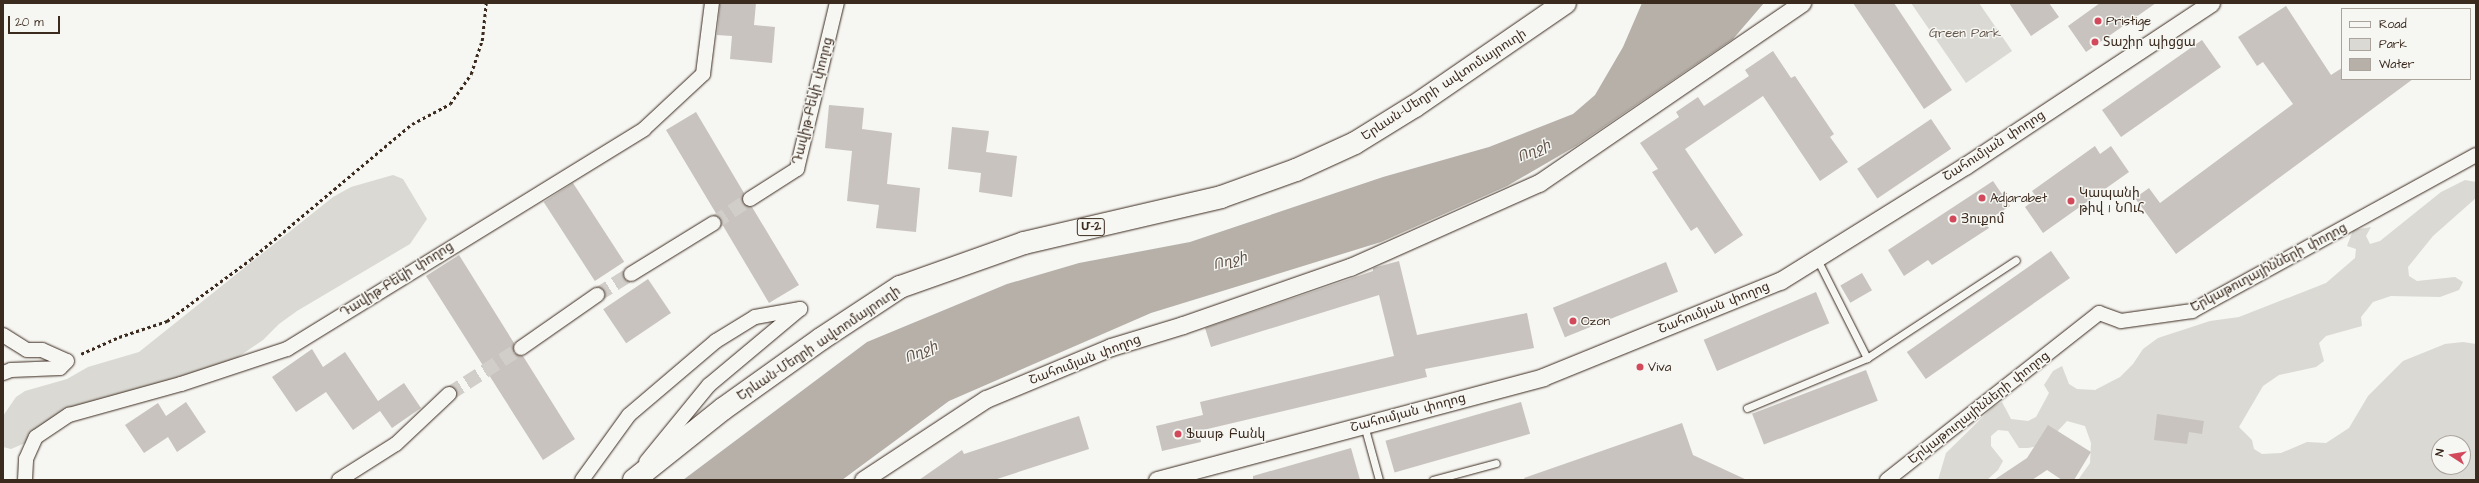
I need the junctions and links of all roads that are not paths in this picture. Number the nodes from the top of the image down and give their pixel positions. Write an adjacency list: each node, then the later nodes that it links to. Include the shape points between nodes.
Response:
1 (712, 3): 22 (street, Դավիթ-Բեկի փողոց, via 703,74 644,128 288,349 181,384 69,415 36,437 26,459)
2 (838, 3): 7 (street, Դավիթ-Բեկի փողոց, via 797,169)
3 (1565, 3): 21 (highway, Երևան-Մեղրի ավտոմայրուղի / Մ-2, via 1355,143 1296,170 1221,197 1024,244 900,287 730,404)
4 (1802, 3): 25 (street, Շահումյան փողոց, via 1539,183 1350,267 1111,347 986,399)
5 (2211, 3): 9 (street, Շահումյան փողոց, via 1965,166)
6 (2476, 155): 29 (street, Երկաթուղայինների փողոց, via 2192,311 2121,321 2099,313)
7 (750, 199)
8 (714, 223): 11 (street)
9 (1817, 258): 15 (lane); 19 (street, Շահումյան փողոց, via 1780,281 1542,377)
10 (2016, 260): 15 (lane)
11 (631, 274)
12 (597, 295): 14 (street)
13 (3, 335): 16 (street, via 27,350 42,350 67,361 60,368 11,370)
14 (521, 348)
15 (1868, 358): 18 (lane)
16 (3, 373)
17 (449, 394): 23 (street, via 396,444)
18 (1747, 408)
19 (1364, 425): 26 (street, Շահումյան փողոց); 27 (lane)
20 (1496, 463): 28 (lane)
21 (635, 478): 24 (street, via 709,385 800,309 755,317 716,342 629,415)
22 (26, 480)
23 (339, 480)
24 (582, 480)
25 (863, 480)
26 (1157, 480)
27 (1379, 480)
28 (1433, 480)
29 (1888, 480)

